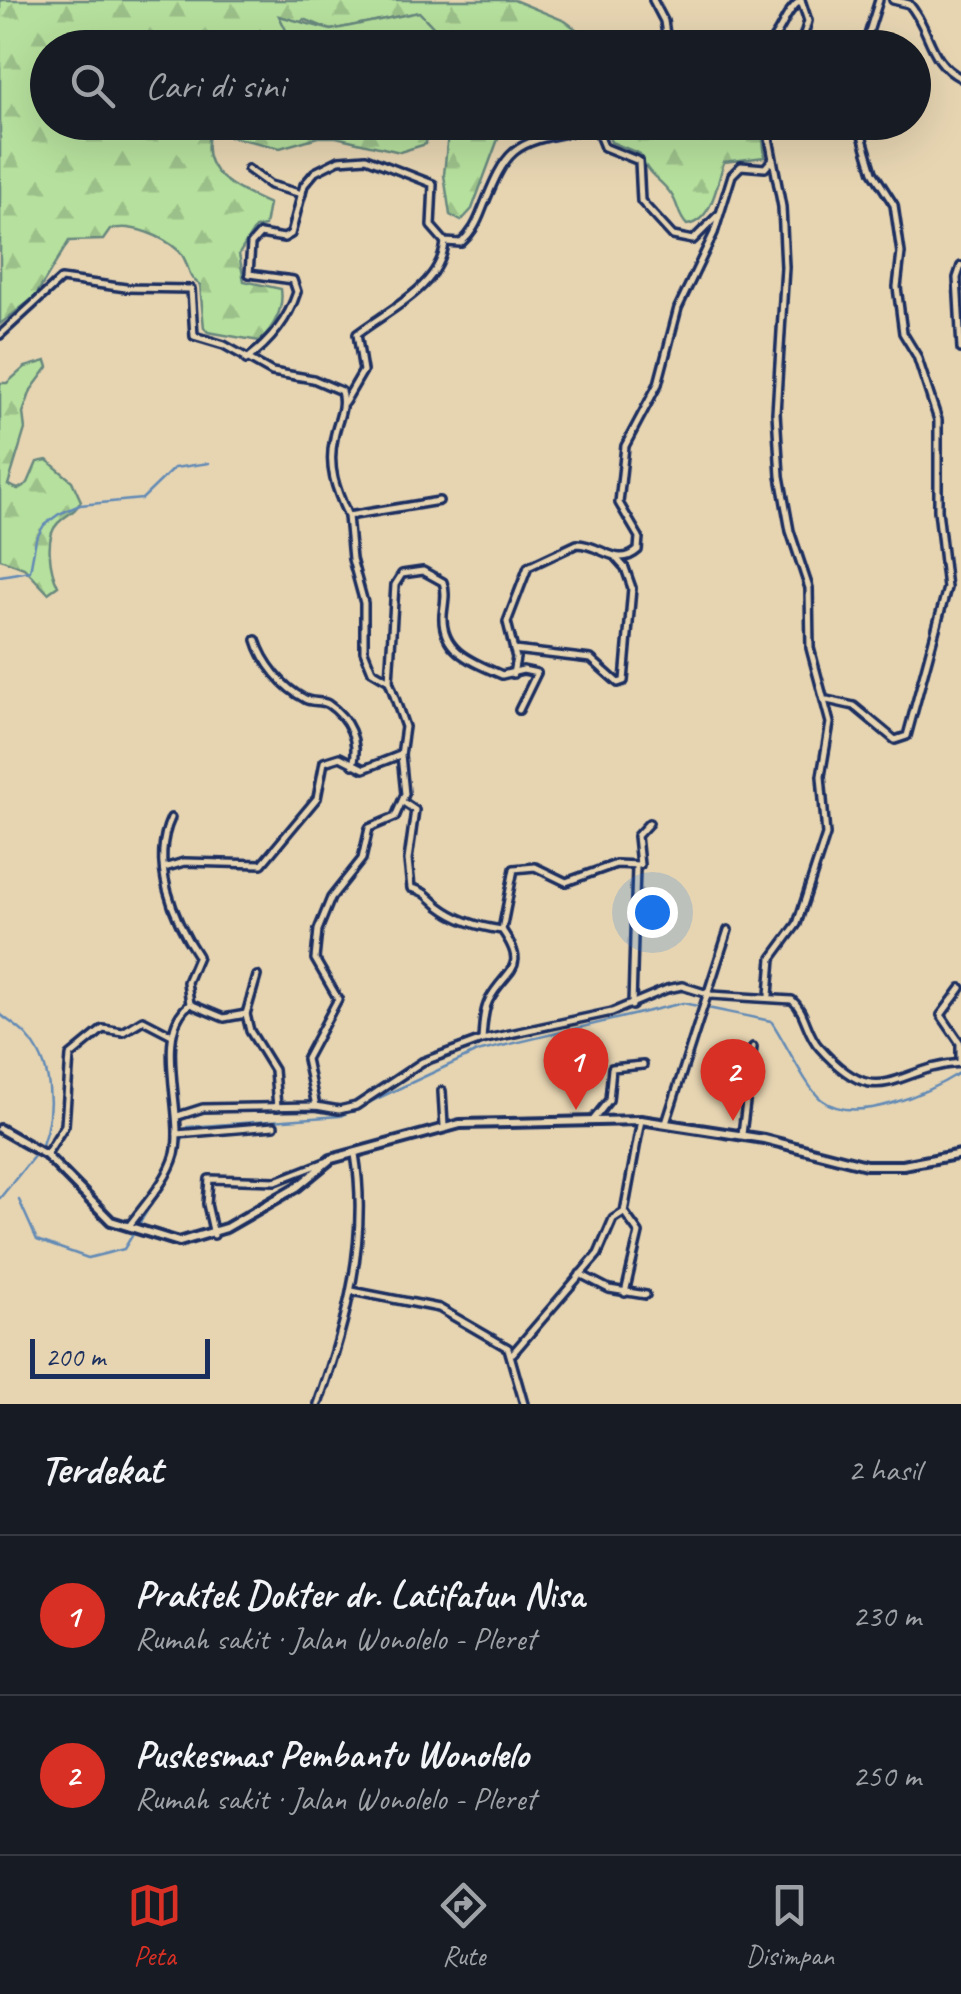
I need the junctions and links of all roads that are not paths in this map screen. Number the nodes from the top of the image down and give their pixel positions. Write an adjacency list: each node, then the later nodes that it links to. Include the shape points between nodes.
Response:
1 (653, 0): 5 (street)
2 (801, 0): 6 (street); 7 (street)
3 (879, 0): 8 (street)
4 (893, 0): 9 (street, via 909,4)
5 (665, 30)
6 (782, 30)
7 (805, 30)
8 (870, 30)
9 (921, 30)
10 (931, 52): 11 (street)
11 (961, 78)
12 (536, 140): 20 (street, via 507,155 470,236)
13 (601, 140): 19 (street, via 639,162 640,201 673,236 693,240)
14 (769, 140): 16 (street)
15 (860, 140): 33 (street, via 894,205 903,333 937,411 938,510 948,588 907,736 895,740 850,704)
16 (772, 160): 19 (street, via 765,168 737,168); 33 (street, via 785,267 777,382 780,476 809,588 810,648)
17 (248, 169): 18 (street)
18 (302, 194): 20 (street, via 316,172 353,156 390,165 432,184 430,219); 24 (street, via 288,237 260,234 251,244 249,274 293,280 297,292 282,323)
19 (720, 212): 28 (street, via 678,308 658,384 628,436 619,503 640,544 632,556)
20 (446, 242): 25 (street, via 420,288 356,334 362,371)
21 (961, 266): 23 (street)
22 (0, 335): 24 (street, via 60,279 126,288 180,286 194,294 194,336)
23 (961, 349)
24 (246, 360): 25 (street, via 336,387)
25 (344, 402): 27 (street, via 332,472)
26 (439, 500): 27 (street)
27 (348, 516): 32 (street, via 364,602 364,652 372,671)
28 (616, 558): 30 (street, via 578,544 528,567 507,622); 30 (street, via 632,588 624,681 592,658)
29 (256, 640): 36 (street, via 280,678 306,700 328,704 354,734)
30 (514, 650): 31 (street)
31 (513, 674): 32 (street, via 502,676 451,646 443,624 443,582 416,570 395,585); 34 (street, via 538,675)
32 (389, 681): 35 (street, via 405,726)
33 (827, 700): 47 (street, via 830,739 821,776 826,835 797,924 772,958)
34 (519, 710)
35 (401, 755): 36 (street, via 370,768); 37 (street)
36 (353, 765): 41 (street, via 340,757 324,762 317,798 262,864 184,862)
37 (403, 802): 42 (street, via 416,810 411,888 425,890 473,926); 57 (street, via 395,816 369,828 362,859 320,924 315,959 338,1000 306,1059)
38 (171, 818): 41 (street)
39 (649, 822): 40 (street, via 638,836 642,860)
40 (636, 866): 42 (street, via 616,864 566,882 535,867 514,869); 49 (street)
41 (164, 868): 48 (street, via 178,927 198,956 187,982)
42 (502, 930): 52 (street, via 515,965 490,999)
43 (728, 930): 46 (street)
44 (257, 976): 50 (street)
45 (961, 988): 54 (street, via 941,1015 960,1043)
46 (710, 995): 47 (street); 49 (street, via 682,986); 62 (street)
47 (769, 995): 54 (street, via 799,1006 812,1039 858,1080 894,1084)
48 (190, 1004): 50 (street, via 224,1018); 51 (street)
49 (632, 1006): 52 (street)
50 (246, 1014): 58 (street, via 274,1070)
51 (172, 1035): 59 (street); 70 (street, via 142,1020 122,1032 102,1029 75,1049 66,1064 65,1125)
52 (482, 1040): 57 (street, via 408,1068 356,1106)
53 (753, 1047): 67 (street)
54 (960, 1063)
55 (643, 1064): 60 (street, via 612,1068 608,1100)
56 (442, 1091): 64 (street)
57 (316, 1106): 58 (street)
58 (277, 1107): 59 (street, via 192,1109)
59 (178, 1116): 66 (street)
60 (593, 1120): 61 (main road); 64 (main road)
61 (641, 1120): 62 (main road); 72 (street)
62 (666, 1123): 67 (main road)
63 (274, 1126): 66 (street)
64 (444, 1126): 68 (main road)
65 (0, 1129): 70 (main road)
66 (179, 1134): 73 (street, via 170,1166)
67 (742, 1134): 69 (main road, via 866,1165)
68 (354, 1154): 71 (main road); 76 (street, via 359,1202)
69 (961, 1154)
70 (46, 1155): 73 (main road, via 99,1214)
71 (325, 1162): 74 (main road, via 297,1187); 74 (street, via 276,1181 209,1179)
72 (624, 1212): 75 (street); 77 (street, via 639,1233)
73 (128, 1229): 74 (main road, via 179,1242)
74 (214, 1235)
75 (580, 1274): 77 (street); 79 (street)
76 (352, 1290): 79 (street, via 439,1308); 80 (street)
77 (625, 1292): 78 (street)
78 (646, 1295)
79 (512, 1353): 81 (street)
80 (318, 1404)
81 (524, 1404)

